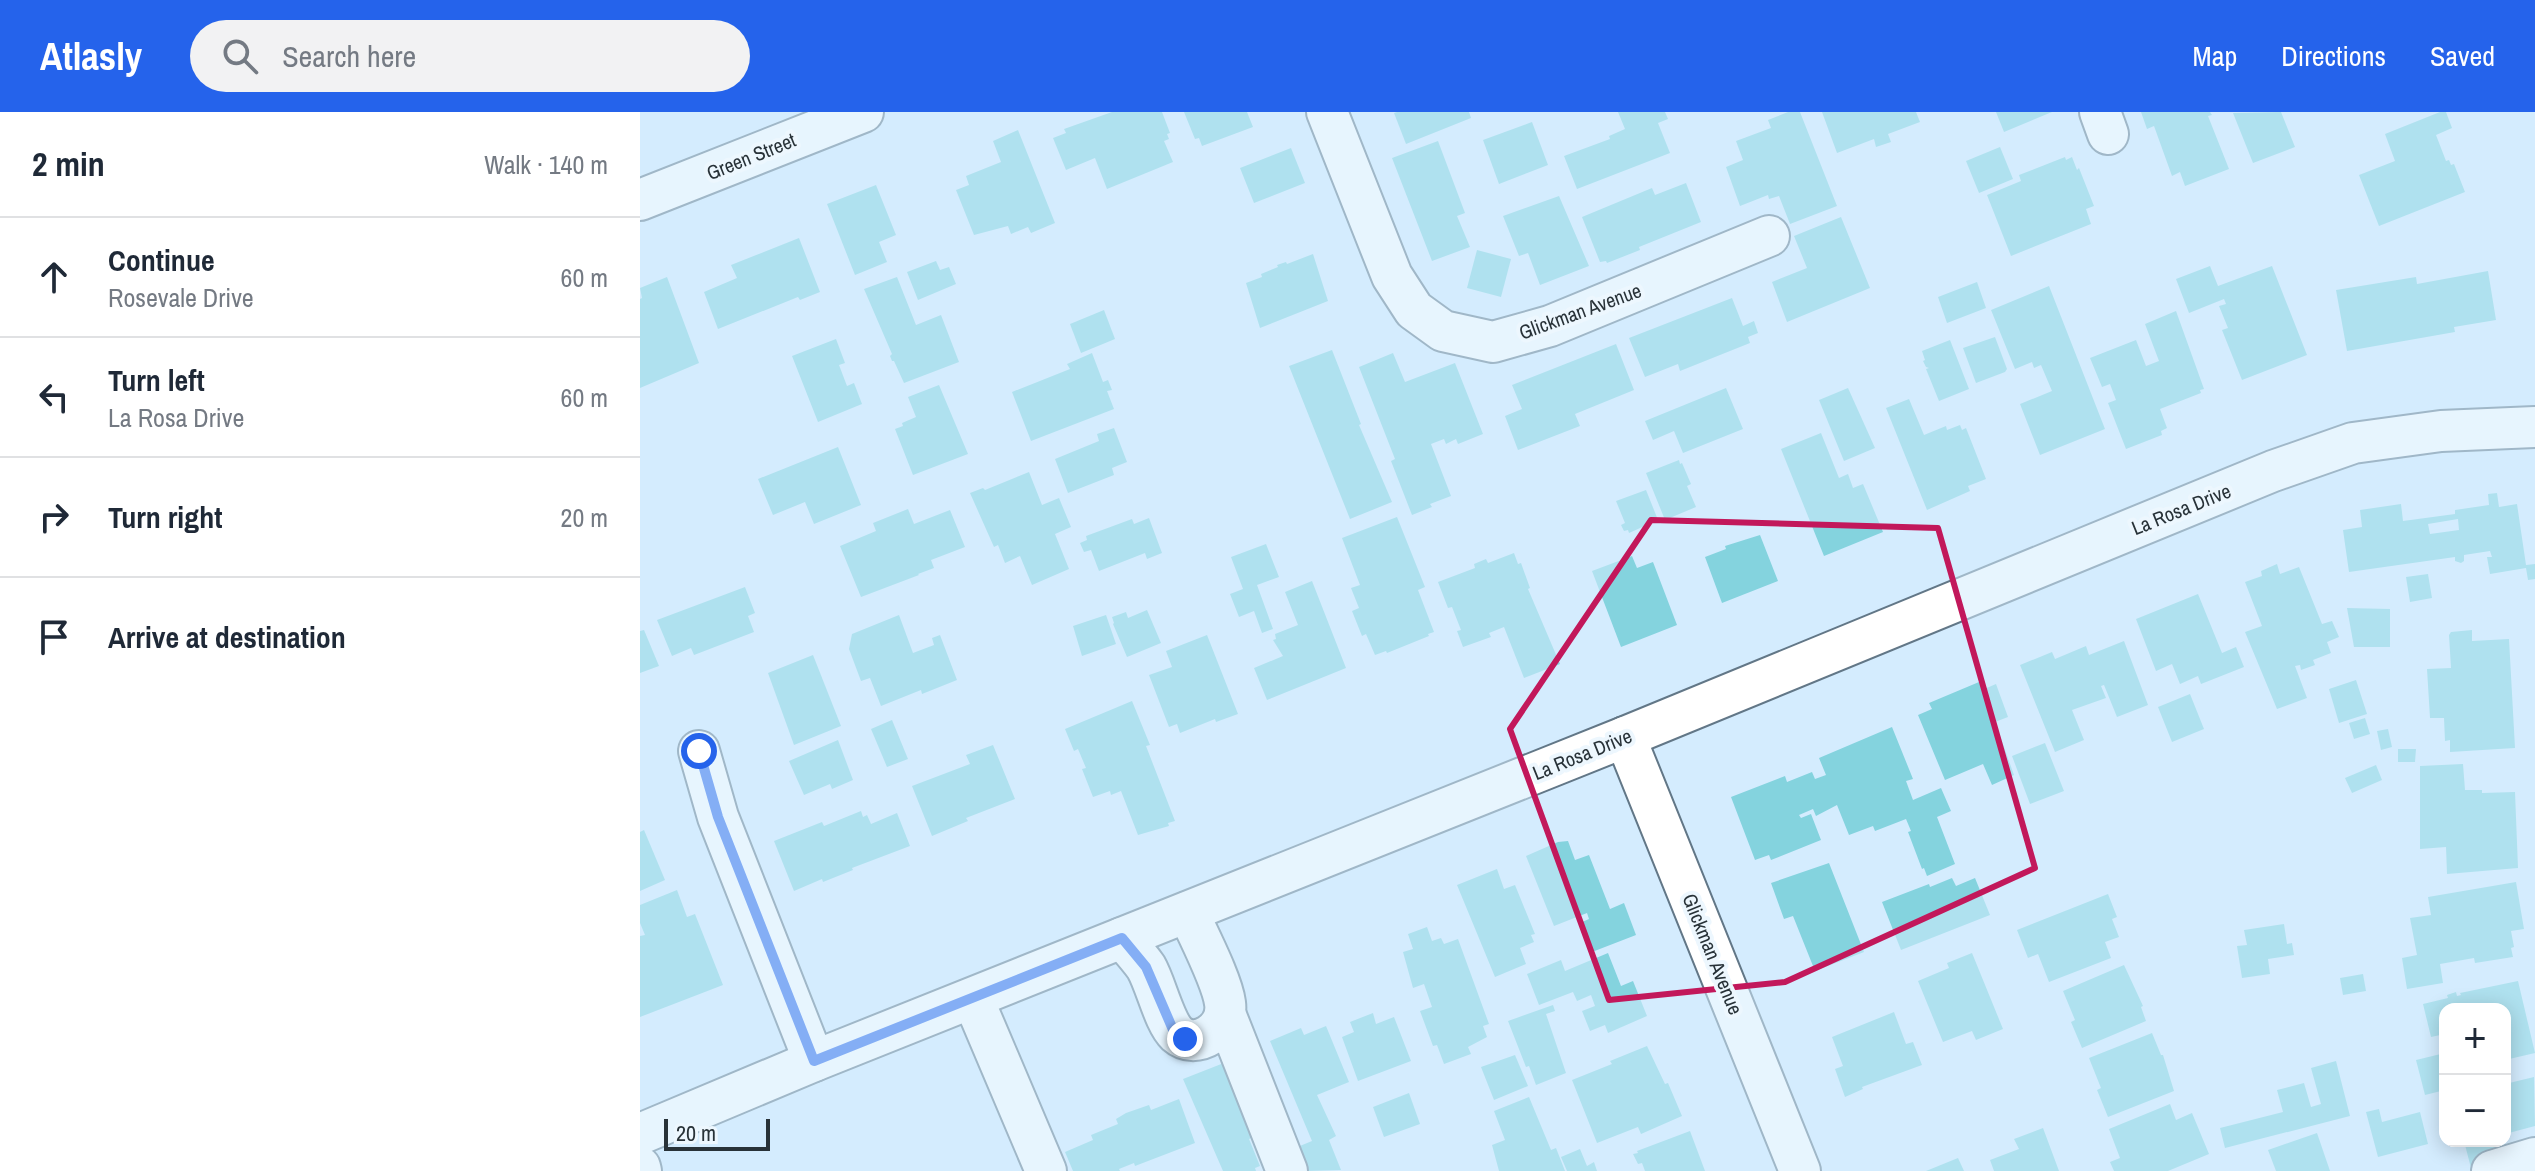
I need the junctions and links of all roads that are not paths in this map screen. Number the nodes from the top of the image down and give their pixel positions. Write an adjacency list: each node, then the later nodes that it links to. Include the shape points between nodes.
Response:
1 (863, 112): 3 (street, Green Street)
2 (1327, 112): 4 (street, Glickman Avenue, via 1392,276 1414,310 1443,331 1493,342 1550,326)
3 (640, 200)
4 (1769, 236)
5 (2535, 427): 6 (street, La Rosa Drive, via 2441,431 2353,443)
6 (1625, 737): 8 (street, La Rosa Drive); 17 (street, Glickman Avenue)
7 (699, 751): 12 (street, via 718,817)
8 (1188, 912): 9 (street, La Rosa Drive); 11 (street, via 1225,1000)
9 (1122, 938): 10 (street, La Rosa Drive); 11 (street, via 1146,967 1174,1032 1185,1039 1203,1038 1219,1029)
10 (973, 999): 12 (street, La Rosa Drive); 15 (street)
11 (1226, 1016): 16 (street)
12 (814, 1061): 13 (street, La Rosa Drive)
13 (640, 1134)
14 (2535, 1158): 18 (street)
15 (1046, 1171)
16 (1287, 1171)
17 (1800, 1171)
18 (2492, 1171)

